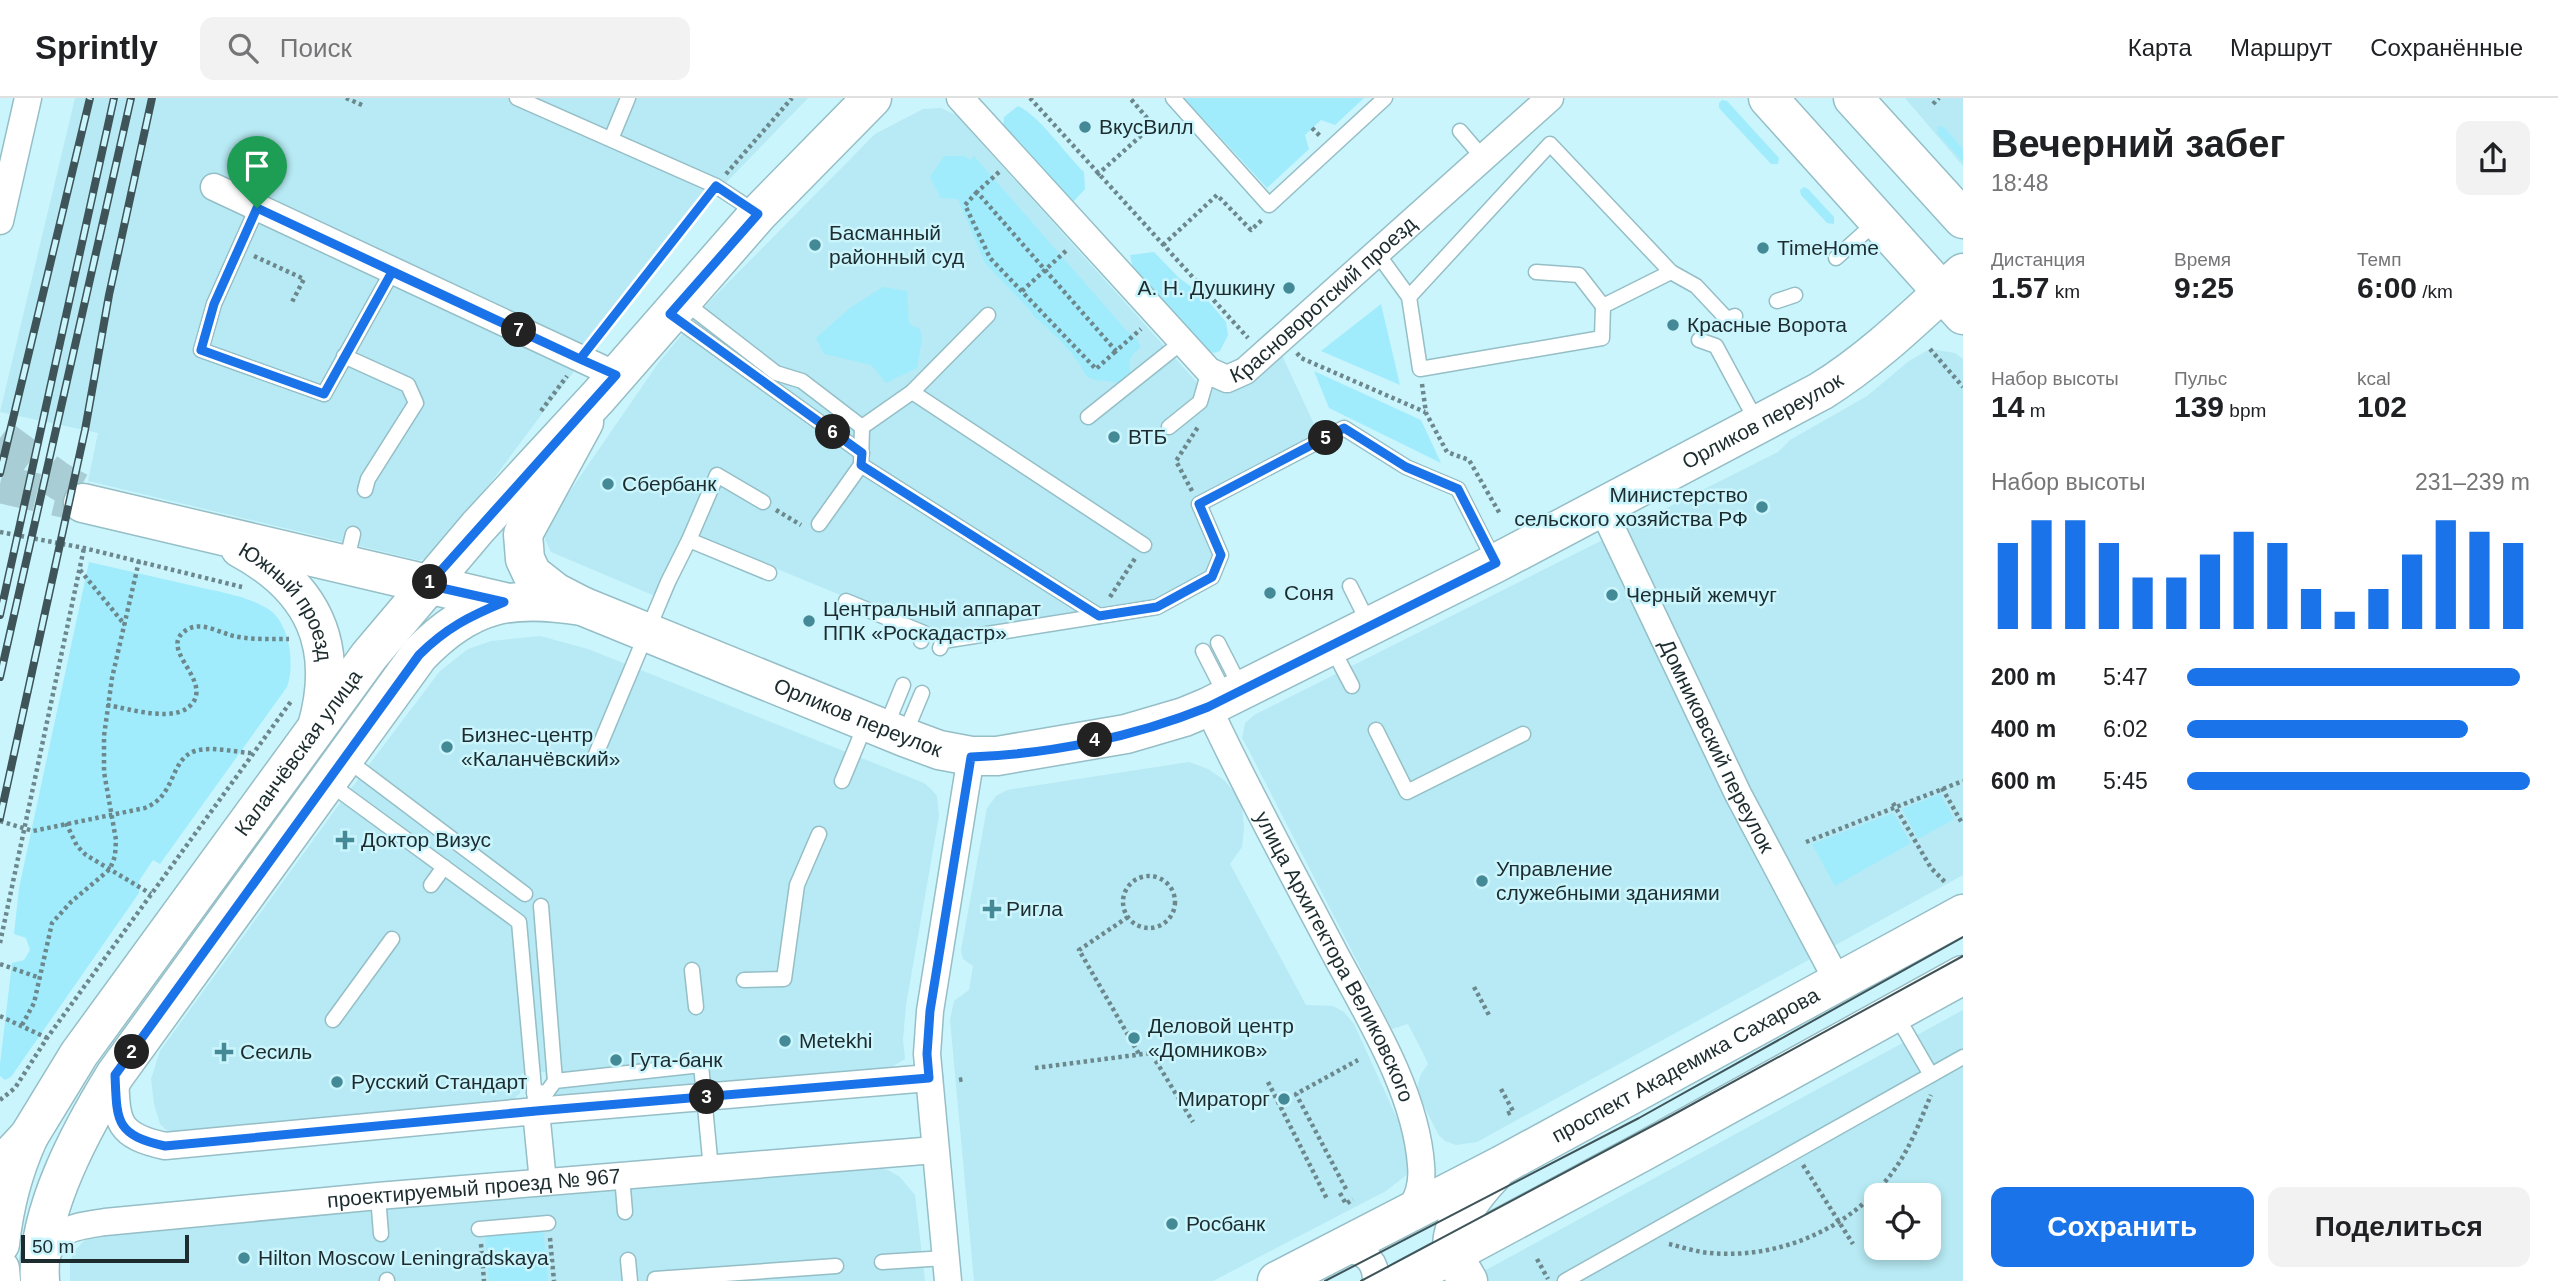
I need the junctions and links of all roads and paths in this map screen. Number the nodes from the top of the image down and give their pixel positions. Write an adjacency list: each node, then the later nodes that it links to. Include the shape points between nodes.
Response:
1 (28, 98): 30 (street)
2 (346, 98): 16 (path)
3 (517, 98): 18 (lane)
4 (628, 98): 18 (lane)
5 (792, 98): 24 (path)
6 (872, 98): 28 (main road, Каланчёвская улица)
7 (960, 98): 58 (street, Красноворотский проезд)
8 (1130, 98): 22 (path, via 1153,125)
9 (1173, 98): 10 (lane, via 1269,205)
10 (1385, 98)
11 (1550, 98): 19 (street, Красноворотский проезд)
12 (1768, 98): 31 (main road)
13 (1853, 98): 29 (main road)
14 (1940, 98): 15 (path)
15 (1933, 104)
16 (362, 105)
17 (1460, 131): 19 (lane)
18 (611, 139): 24 (lane)
19 (1483, 158): 37 (street, Красноворотский проезд)
20 (992, 163): 21 (path)
21 (1000, 172): 23 (path); 26 (path)
22 (1097, 175)
23 (1008, 181)
24 (716, 186): 28 (lane); 62 (path)
25 (214, 187): 27 (street)
26 (977, 191): 40 (path); 44 (path, via 965,205 990,258)
27 (257, 208): 41 (street); 61 (lane, via 214,304 201,350 324,394)
28 (758, 214): 51 (main road, Каланчёвская улица)
29 (1963, 219)
30 (0, 221)
31 (1877, 221): 39 (lane); 45 (main road)
32 (1245, 224): 34 (path, via 1217,195)
33 (1060, 239): 35 (path)
34 (1163, 245)
35 (1069, 248): 38 (path); 40 (path)
36 (257, 249): 49 (path, via 254,257 303,279)
37 (1377, 253): 47 (lane); 56 (street, Красноворотский проезд)
38 (1078, 258)
39 (1836, 258)
40 (1045, 270): 44 (path); 60 (path)
41 (392, 272): 61 (lane); 62 (street)
42 (1536, 272): 50 (lane, via 1579,275)
43 (1671, 272): 47 (lane, via 1550,144); 50 (lane); 53 (lane, via 1696,286 1727,319)
44 (1022, 291): 60 (path, via 1096,369)
45 (1956, 294): 71 (main road, Орликов переулок, via 1852,372)
46 (1795, 295): 48 (lane)
47 (1409, 297): 63 (lane)
48 (1777, 301)
49 (292, 302)
50 (1603, 306): 63 (lane, via 1602,338)
51 (676, 307): 65 (main road, Каланчёвская улица); 72 (lane, via 776,373 802,382); 74 (lane)
52 (988, 315): 67 (lane)
53 (1735, 316)
54 (1133, 319): 55 (path)
55 (1142, 329): 58 (path); 60 (path)
56 (1284, 338): 64 (street, Красноворотский проезд, via 1245,372 1227,379); 68 (path, via 1301,358)
57 (1699, 340): 71 (lane, via 1716,346)
58 (1174, 348): 64 (street, Красноворотский проезд); 70 (lane)
59 (1930, 349): 66 (path)
60 (1116, 351)
61 (344, 356): 76 (lane, via 408,385 416,403)
62 (580, 359): 65 (street); 69 (path)
63 (1420, 369): 68 (path)
64 (1209, 372): 73 (lane, via 1200,402)
65 (607, 386): 91 (main road, Каланчёвская улица); 96 (main road, Каланчёвская улица, via 523,534 525,559 532,574)
66 (1963, 387)
67 (912, 392): 72 (lane); 86 (lane)
68 (1426, 413): 80 (path, via 1447,452 1469,460)
69 (539, 414)
70 (1088, 417)
71 (1759, 425): 79 (main road, Орликов переулок)
72 (862, 427): 74 (lane)
73 (1169, 427)
74 (861, 459): 82 (lane); 97 (lane)
75 (1176, 461): 78 (path)
76 (365, 490)
77 (763, 502): 82 (path, via 801,525); 85 (lane, via 717,475)
78 (1199, 504): 88 (lane, via 1344,428 1406,467 1458,489); 97 (lane, via 1221,555 1212,577 1177,603)
79 (1602, 508): 88 (main road, Орликов переулок); 148 (street, Домниковский переулок, via 1738,794)
80 (1500, 514)
81 (95, 515): 83 (path); 84 (main road, Южный проезд); 87 (path); 89 (path)
82 (819, 524)
83 (0, 532)
84 (217, 535): 91 (main road, Южный проезд, via 349,550); 113 (main road, Южный проезд, via 282,577 310,612 324,646 327,668)
85 (689, 540): 90 (lane); 100 (lane)
86 (1144, 545): 97 (path)
87 (139, 561): 93 (path); 98 (path)
88 (1496, 563): 99 (main road, Орликов переулок)
89 (79, 569): 98 (path); 129 (path)
90 (769, 573)
91 (428, 585): 95 (main road, Орликов переулок); 113 (main road, Каланчёвская улица)
92 (1350, 586): 99 (lane)
93 (244, 588)
94 (846, 601): 102 (lane, via 924,633)
95 (504, 602): 96 (main road, Орликов переулок); 120 (main road, Каланчёвская улица, via 468,617 419,655)
96 (582, 606): 100 (main road, Орликов переулок)
97 (1099, 616): 105 (lane, via 943,641)
98 (125, 625): 112 (path)
99 (1370, 625): 104 (main road, Орликов переулок)
100 (648, 631): 114 (main road, Орликов переулок); 119 (lane)
101 (300, 639): 112 (path, via 238,637 196,626 181,636 177,649 197,687 186,709 168,714)
102 (921, 641)
103 (1218, 643): 111 (lane)
104 (1330, 645): 108 (lane); 111 (main road, Орликов переулок)
105 (940, 648)
106 (1203, 651): 111 (lane)
107 (903, 685): 114 (lane)
108 (1352, 686)
109 (922, 693): 114 (lane)
110 (295, 695): 117 (path)
111 (1225, 698): 118 (main road, Орликов переулок, via 1126,734); 187 (street, улица Архитектора Великовского, via 1236,768 1395,1067 1421,1164 1421,1187)
112 (107, 705): 125 (path, via 104,772)
113 (317, 727): 173 (main road, Каланчёвская улица, via 79,1054)
114 (885, 729): 118 (main road, Орликов переулок); 121 (lane)
115 (1376, 730): 116 (lane, via 1407,792)
116 (1522, 734)
117 (252, 753): 125 (path, via 197,751 180,763 156,803); 135 (path)
118 (971, 757): 163 (street, via 930,1011)
119 (594, 759)
120 (336, 770): 132 (lane); 136 (lane); 161 (main road, Каланчёвская улица)
121 (842, 781)
122 (1963, 781): 123 (path)
123 (1942, 788): 124 (path); 128 (path)
124 (1894, 805): 131 (path); 137 (path)
125 (112, 815): 127 (path); 133 (path, via 116,849)
126 (0, 821): 129 (path)
127 (66, 823): 129 (path); 133 (path, via 76,846)
128 (1962, 823)
129 (24, 830): 142 (path)
130 (819, 834): 147 (lane, via 797,885 784,979)
131 (1806, 842)
132 (444, 867): 134 (lane); 170 (lane, via 519,922)
133 (110, 869): 135 (path); 146 (path, via 52,923)
134 (431, 885)
135 (151, 894): 156 (path)
136 (525, 894)
137 (1955, 899): 140 (main road, проспект Академика Сахарова)
138 (541, 906): 164 (lane)
139 (1128, 917): 139 (path, via 1124,893 1131,883 1154,876 1166,881 1175,904 1162,924 1150,928); 157 (path, via 1079,950)
140 (1946, 935): 148 (main road, проспект Академика Сахарова)
141 (392, 939): 154 (lane)
142 (0, 943)
143 (0, 964): 146 (path)
144 (692, 970): 150 (lane)
145 (1961, 975): 151 (main road)
146 (40, 978): 155 (path)
147 (744, 980)
148 (1838, 982): 176 (main road, проспект Академика Сахарова)
149 (1474, 987): 153 (path)
150 (696, 1007)
151 (1894, 1011): 162 (lane); 200 (main road, via 1642,1152)
152 (0, 1016): 155 (path)
153 (1490, 1017)
154 (333, 1020)
155 (22, 1025): 156 (path)
156 (47, 1038): 169 (path, via 15,1088)
157 (1139, 1054): 160 (path); 172 (path, via 1151,1053)
158 (1963, 1057): 162 (lane)
159 (1358, 1060): 181 (path, via 1296,1094)
160 (1035, 1068)
161 (115, 1075): 170 (street, via 120,1121 127,1132 165,1146); 203 (main road, Каланчёвская улица, via 64,1170 47,1225)
162 (1931, 1075): 175 (lane)
163 (929, 1078): 168 (street); 174 (street)
164 (555, 1081): 168 (lane, via 701,1061); 170 (lane)
165 (1268, 1082): 184 (path)
166 (1501, 1089): 171 (path, via 1513,1111)
167 (1931, 1095): 188 (path, via 1913,1138 1886,1180)
168 (705, 1097): 170 (street); 178 (lane)
169 (0, 1100)
170 (535, 1102): 180 (street)
171 (1507, 1114)
172 (1193, 1122)
173 (29, 1136): 177 (main road, Каланчёвская улица); 189 (main road, Каланчёвская улица)
174 (935, 1150): 178 (street, проектируемый проезд № 967); 202 (street)
175 (1795, 1152): 188 (path); 213 (lane)
176 (1502, 1165): 187 (main road, проспект Академика Сахарова); 200 (main road, via 1458,1223 1452,1241)
177 (0, 1167)
178 (711, 1168): 179 (street, проектируемый проезд № 967)
179 (622, 1176): 180 (street, проектируемый проезд № 967); 186 (lane)
180 (543, 1182): 183 (street, проектируемый проезд № 967)
181 (1346, 1189)
182 (1340, 1193): 185 (path, via 1346,1204)
183 (378, 1196): 192 (lane); 203 (street, проектируемый проезд № 967, via 74,1227 50,1245)
184 (1327, 1199)
185 (1353, 1199)
186 (625, 1212)
187 (1407, 1215): 195 (main road, проспект Академика Сахарова)
188 (1839, 1222): 193 (path, via 1807,1238 1759,1252 1708,1253); 194 (path)
189 (1, 1223): 203 (main road, via 14,1221 29,1240)
190 (548, 1223): 191 (lane); 206 (path)
191 (479, 1229): 205 (path)
192 (381, 1234)
193 (1670, 1244)
194 (1853, 1244)
195 (1338, 1250): 209 (main road, проспект Академика Сахарова); 210 (street, via 1355,1250 1369,1258)
196 (1537, 1259): 212 (path)
197 (628, 1260): 207 (lane)
198 (882, 1262): 202 (lane)
199 (836, 1266): 208 (lane)
200 (1461, 1268): 211 (main road)
201 (0, 1269): 204 (main road)
202 (946, 1269)
203 (40, 1278)
204 (1, 1281)
205 (484, 1281)
206 (554, 1281)
207 (630, 1281)
208 (655, 1281)
209 (1277, 1281)
210 (1376, 1281)
211 (1402, 1281)
212 (1550, 1281)
213 (1565, 1281)

